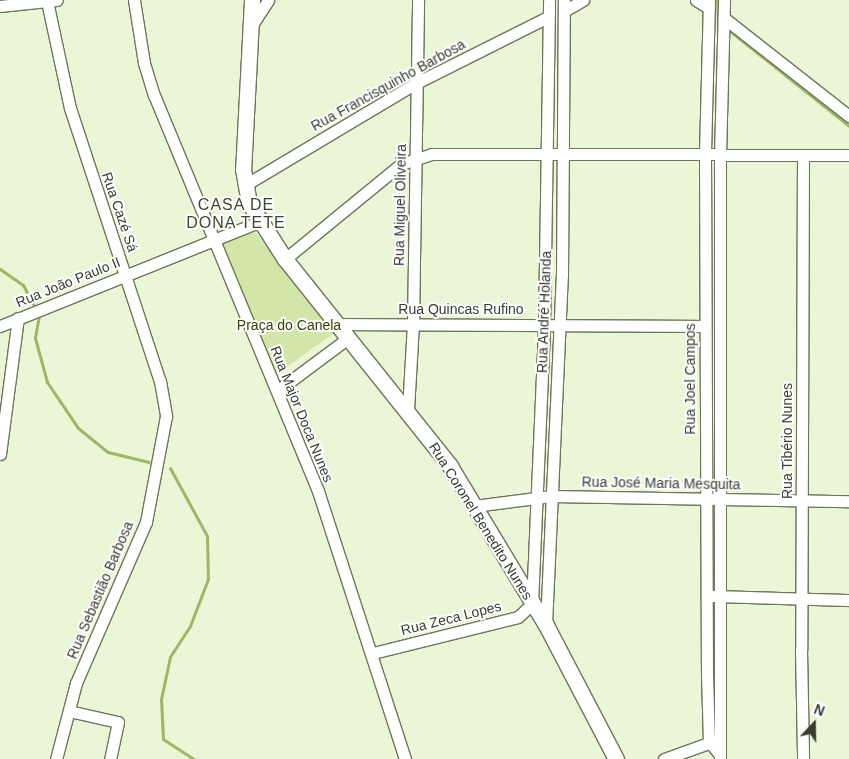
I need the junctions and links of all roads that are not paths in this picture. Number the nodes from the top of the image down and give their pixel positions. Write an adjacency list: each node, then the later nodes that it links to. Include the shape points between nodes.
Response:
1 (134, 0): 29 (street, Rua Major Doca Nunes, via 144,63 154,95)
2 (252, 0): 15 (street)
3 (268, 0): 15 (street, Rua Coronel Benedito Nunes)
4 (418, 0): 18 (street, Rua Miguel Oliveira)
5 (549, 0): 13 (street, Rua André Holanda)
6 (582, 0): 11 (street)
7 (696, 0): 10 (street)
8 (724, 0): 14 (street, Rua Joel Campos)
9 (52, 1): 12 (street); 31 (street, Rua Cazé Sá, via 70,108)
10 (709, 4): 16 (street, Rua Joel Campos)
11 (564, 5): 21 (street, Rua André Holanda)
12 (0, 6)
13 (548, 16): 18 (street, Rua Francisquinho Barbosa); 20 (street, Rua André Holanda)
14 (724, 18): 17 (street, Rua Joel Campos); 19 (street)
15 (250, 29): 27 (street, Rua Coronel Benedito Nunes)
16 (709, 34): 17 (street); 23 (street, Rua Joel Campos)
17 (724, 38): 24 (street, Rua Joel Campos)
18 (418, 82): 26 (street, Rua Miguel Oliveira); 27 (street, Rua Francisquinho Barbosa)
19 (849, 116)
20 (548, 155): 21 (street); 26 (street, via 446,153); 35 (street, Rua André Holanda)
21 (561, 155): 23 (street); 36 (street, Rua André Holanda)
22 (849, 155): 25 (street)
23 (705, 156): 24 (street); 38 (street, Rua Joel Campos)
24 (720, 156): 25 (street); 47 (street, Rua Joel Campos)
25 (803, 156): 48 (street, Rua Tibério Nunes)
26 (417, 157): 30 (street, via 401,164); 34 (street, Rua Miguel Oliveira)
27 (245, 184): 28 (street, Rua Coronel Benedito Nunes)
28 (259, 222): 29 (street, Rua João Paulo II); 30 (street, Rua Coronel Benedito Nunes)
29 (213, 241): 31 (street, Rua João Paulo II); 40 (street, Rua Major Doca Nunes)
30 (285, 259): 33 (street, Rua Coronel Benedito Nunes)
31 (126, 275): 32 (street, Rua João Paulo II); 42 (street, Rua Cazé Sá, via 160,381)
32 (22, 317): 37 (street, Rua João Paulo II); 43 (street)
33 (337, 324): 34 (street, Rua Quincas Rufino); 39 (street, Rua Coronel Benedito Nunes)
34 (413, 324): 35 (street, Rua Quincas Rufino); 41 (street, Rua Miguel Oliveira)
35 (544, 325): 36 (street, Rua Quincas Rufino); 45 (street, Rua André Holanda)
36 (560, 325): 38 (street, Rua Quincas Rufino); 44 (street, Rua André Holanda)
37 (0, 326)
38 (705, 326): 46 (street, Rua Joel Campos)
39 (348, 338): 40 (street); 41 (street, Rua Coronel Benedito Nunes)
40 (277, 390): 57 (street, Rua Major Doca Nunes, via 318,491)
41 (408, 410): 50 (street, Rua Coronel Benedito Nunes, via 450,466)
42 (165, 431): 58 (street, Rua Sebastião Barbosa, via 146,522 76,683)
43 (0, 454)
44 (551, 496): 45 (street, Rua José Maria Mesquita); 46 (street, Rua José Maria Mesquita); 56 (street, Rua André Holanda)
45 (538, 497): 50 (street, Rua José Maria Mesquita); 55 (street, Rua André Holanda)
46 (706, 498): 47 (street, Rua José Maria Mesquita); 51 (street, Rua Joel Campos)
47 (719, 499): 48 (street, Rua José Maria Mesquita); 52 (street, Rua Joel Campos)
48 (802, 501): 49 (street, Rua José Maria Mesquita); 53 (street, Rua Tibério Nunes)
49 (849, 501)
50 (474, 506): 55 (street, Rua Coronel Benedito Nunes)
51 (706, 596): 52 (street); 59 (street, Rua Joel Campos)
52 (719, 596): 53 (street); 59 (street, Rua Joel Campos)
53 (802, 600): 54 (street); 66 (street, Rua Tibério Nunes)
54 (849, 600)
55 (532, 604): 56 (street, Rua Coronel Benedito Nunes); 57 (street, Rua Zeca Lopes, via 518,617)
56 (546, 625): 64 (street, Rua Coronel Benedito Nunes)
57 (373, 653): 63 (street, Rua Major Doca Nunes)
58 (69, 711): 61 (street, Rua Sebastião Barbosa); 62 (street, via 118,722)
59 (715, 740): 60 (street); 65 (street)
60 (720, 757)
61 (56, 759)
62 (110, 759)
63 (405, 759)
64 (616, 759)
65 (664, 759)
66 (803, 759)

